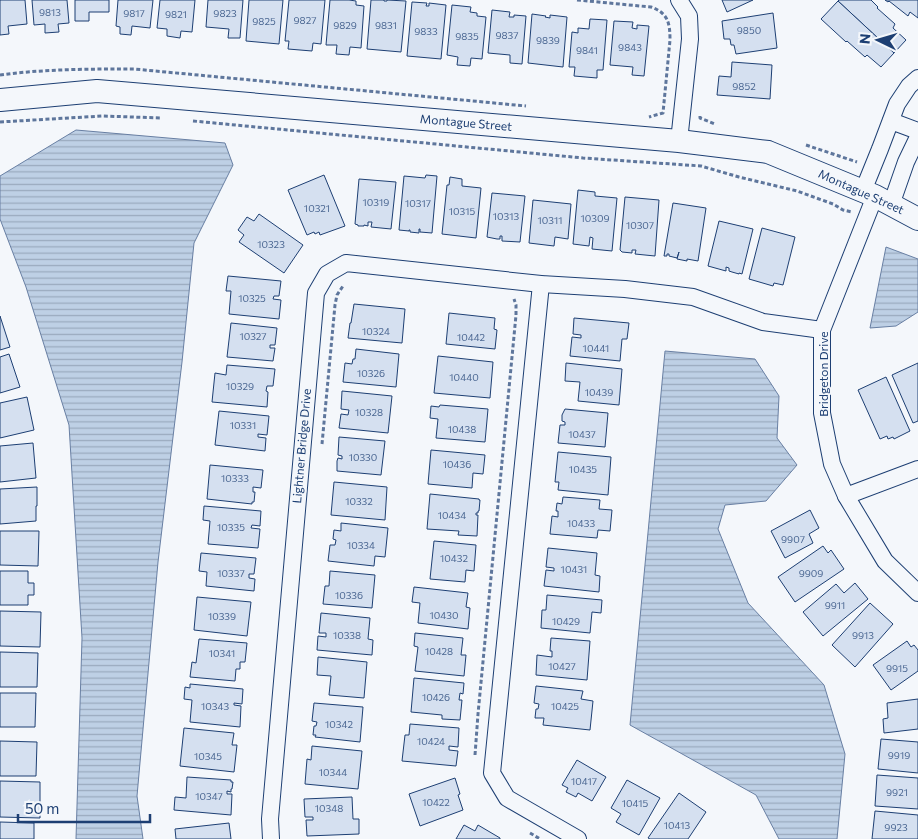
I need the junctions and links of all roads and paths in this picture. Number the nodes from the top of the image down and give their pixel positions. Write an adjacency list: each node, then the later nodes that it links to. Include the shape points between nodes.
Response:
1 (577, 0): 8 (path, via 651,7 660,10 667,18 670,40 663,113 649,118)
2 (680, 0): 16 (street, via 689,16 690,38)
3 (0, 75): 6 (path, via 134,69)
4 (918, 78): 11 (street, Bridgeton Drive, via 897,104)
5 (0, 100): 16 (street, Montague Street, via 97,91)
6 (529, 106)
7 (700, 109): 13 (path, via 700,118)
8 (640, 116)
9 (167, 119): 12 (path, via 103,116)
10 (185, 120): 20 (path, via 583,158 701,166 797,191)
11 (891, 121): 14 (street); 19 (street, Bridgeton Drive)
12 (0, 122)
13 (719, 125)
14 (918, 131)
15 (918, 136): 19 (street, Bridgeton Drive, via 906,162)
16 (679, 141): 19 (street, Montague Street, via 768,152)
17 (802, 143): 18 (path)
18 (860, 163)
19 (876, 197): 21 (street, Montague Street); 26 (street, Bridgeton Drive)
20 (855, 213)
21 (918, 219)
22 (349, 281): 27 (path, via 342,286 335,305)
23 (540, 284): 26 (street, Lightner Bridge Drive, via 693,297 763,322); 31 (street, Lightner Bridge Drive, via 346,263 327,274 316,293 270,819); 32 (street, via 492,773 507,798)
24 (510, 296): 25 (path)
25 (515, 299)
26 (822, 330): 29 (street, Bridgeton Drive, via 822,413 832,464)
27 (322, 445)
28 (918, 469): 29 (street)
29 (846, 496): 30 (street, Bridgeton Drive, via 885,561)
30 (918, 593)
31 (271, 839)
32 (578, 839)

